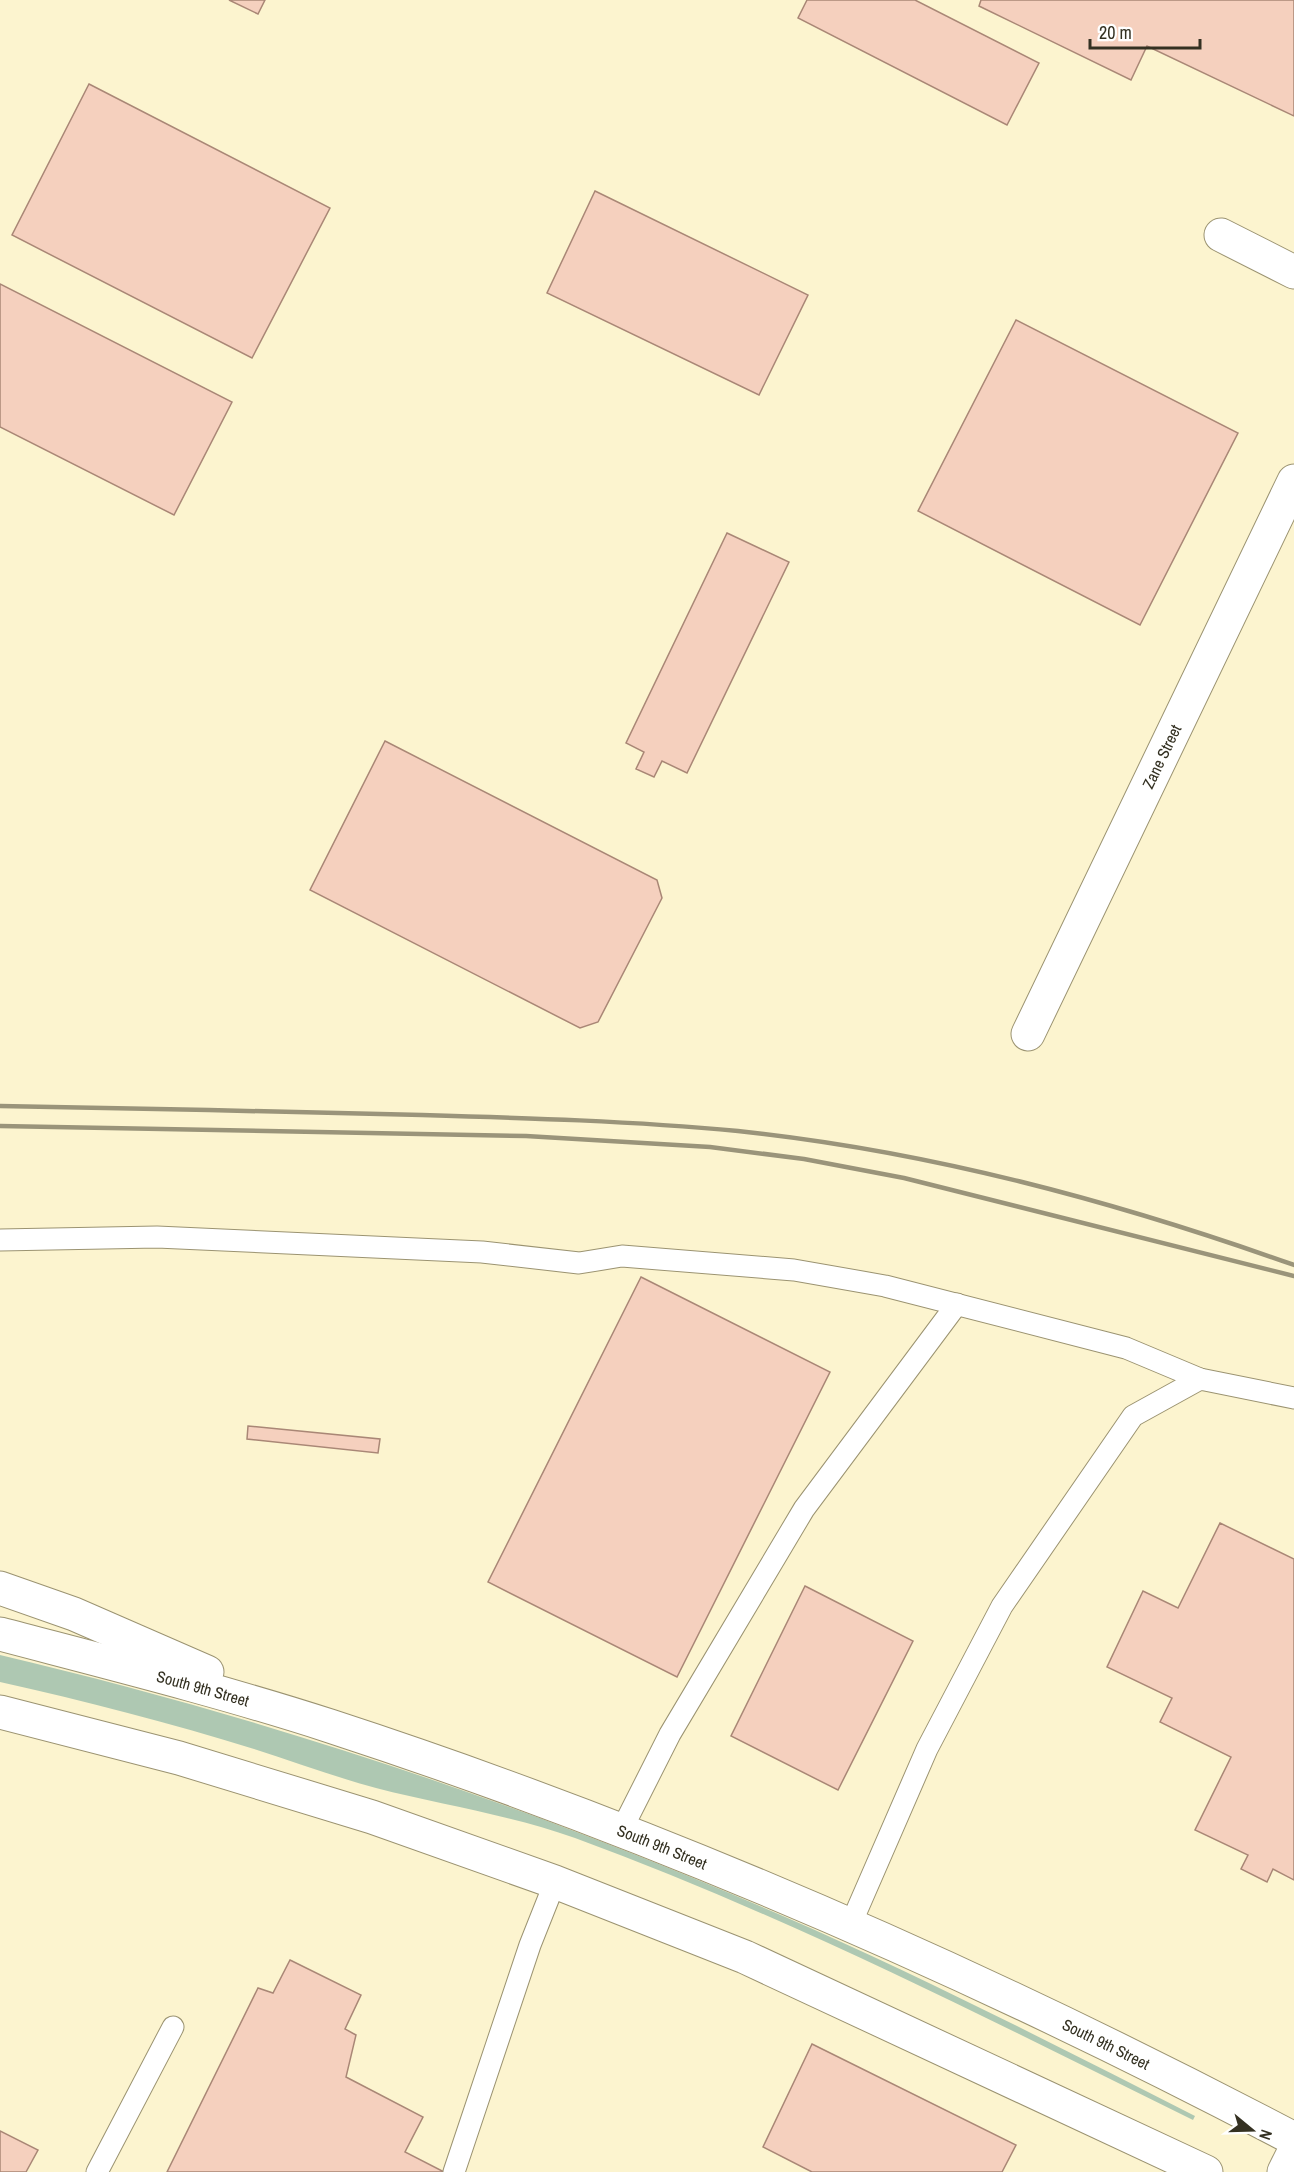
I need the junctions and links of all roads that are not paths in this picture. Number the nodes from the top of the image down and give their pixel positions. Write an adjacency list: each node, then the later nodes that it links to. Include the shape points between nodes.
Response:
1 (1221, 235): 2 (main road)
2 (1294, 272)
3 (1294, 482): 4 (main road, Zane Street)
4 (1028, 1034)
5 (0, 1240): 6 (lane, via 168,1237 482,1252 579,1263 622,1256 794,1270)
6 (957, 1304): 7 (lane, via 1126,1348); 13 (lane, via 804,1509 670,1734)
7 (1200, 1379): 8 (lane); 15 (lane, via 1133,1416 1002,1606 927,1749)
8 (1294, 1398)
9 (0, 1588): 12 (main road, via 74,1614)
10 (0, 1634): 12 (main road, South 9th Street)
11 (0, 1714): 14 (main road, via 179,1758 372,1817)
12 (329, 1726): 13 (main road, South 9th Street)
13 (621, 1831): 15 (main road, South 9th Street, via 786,1896)
14 (555, 1881): 20 (lane); 21 (main road, via 745,1957)
15 (850, 1926): 17 (main road, South 9th Street, via 1117,2050)
16 (173, 2027): 19 (lane)
17 (1294, 2139)
18 (1294, 2152): 22 (main road)
19 (97, 2172)
20 (454, 2172)
21 (1206, 2172)
22 (1284, 2172)

